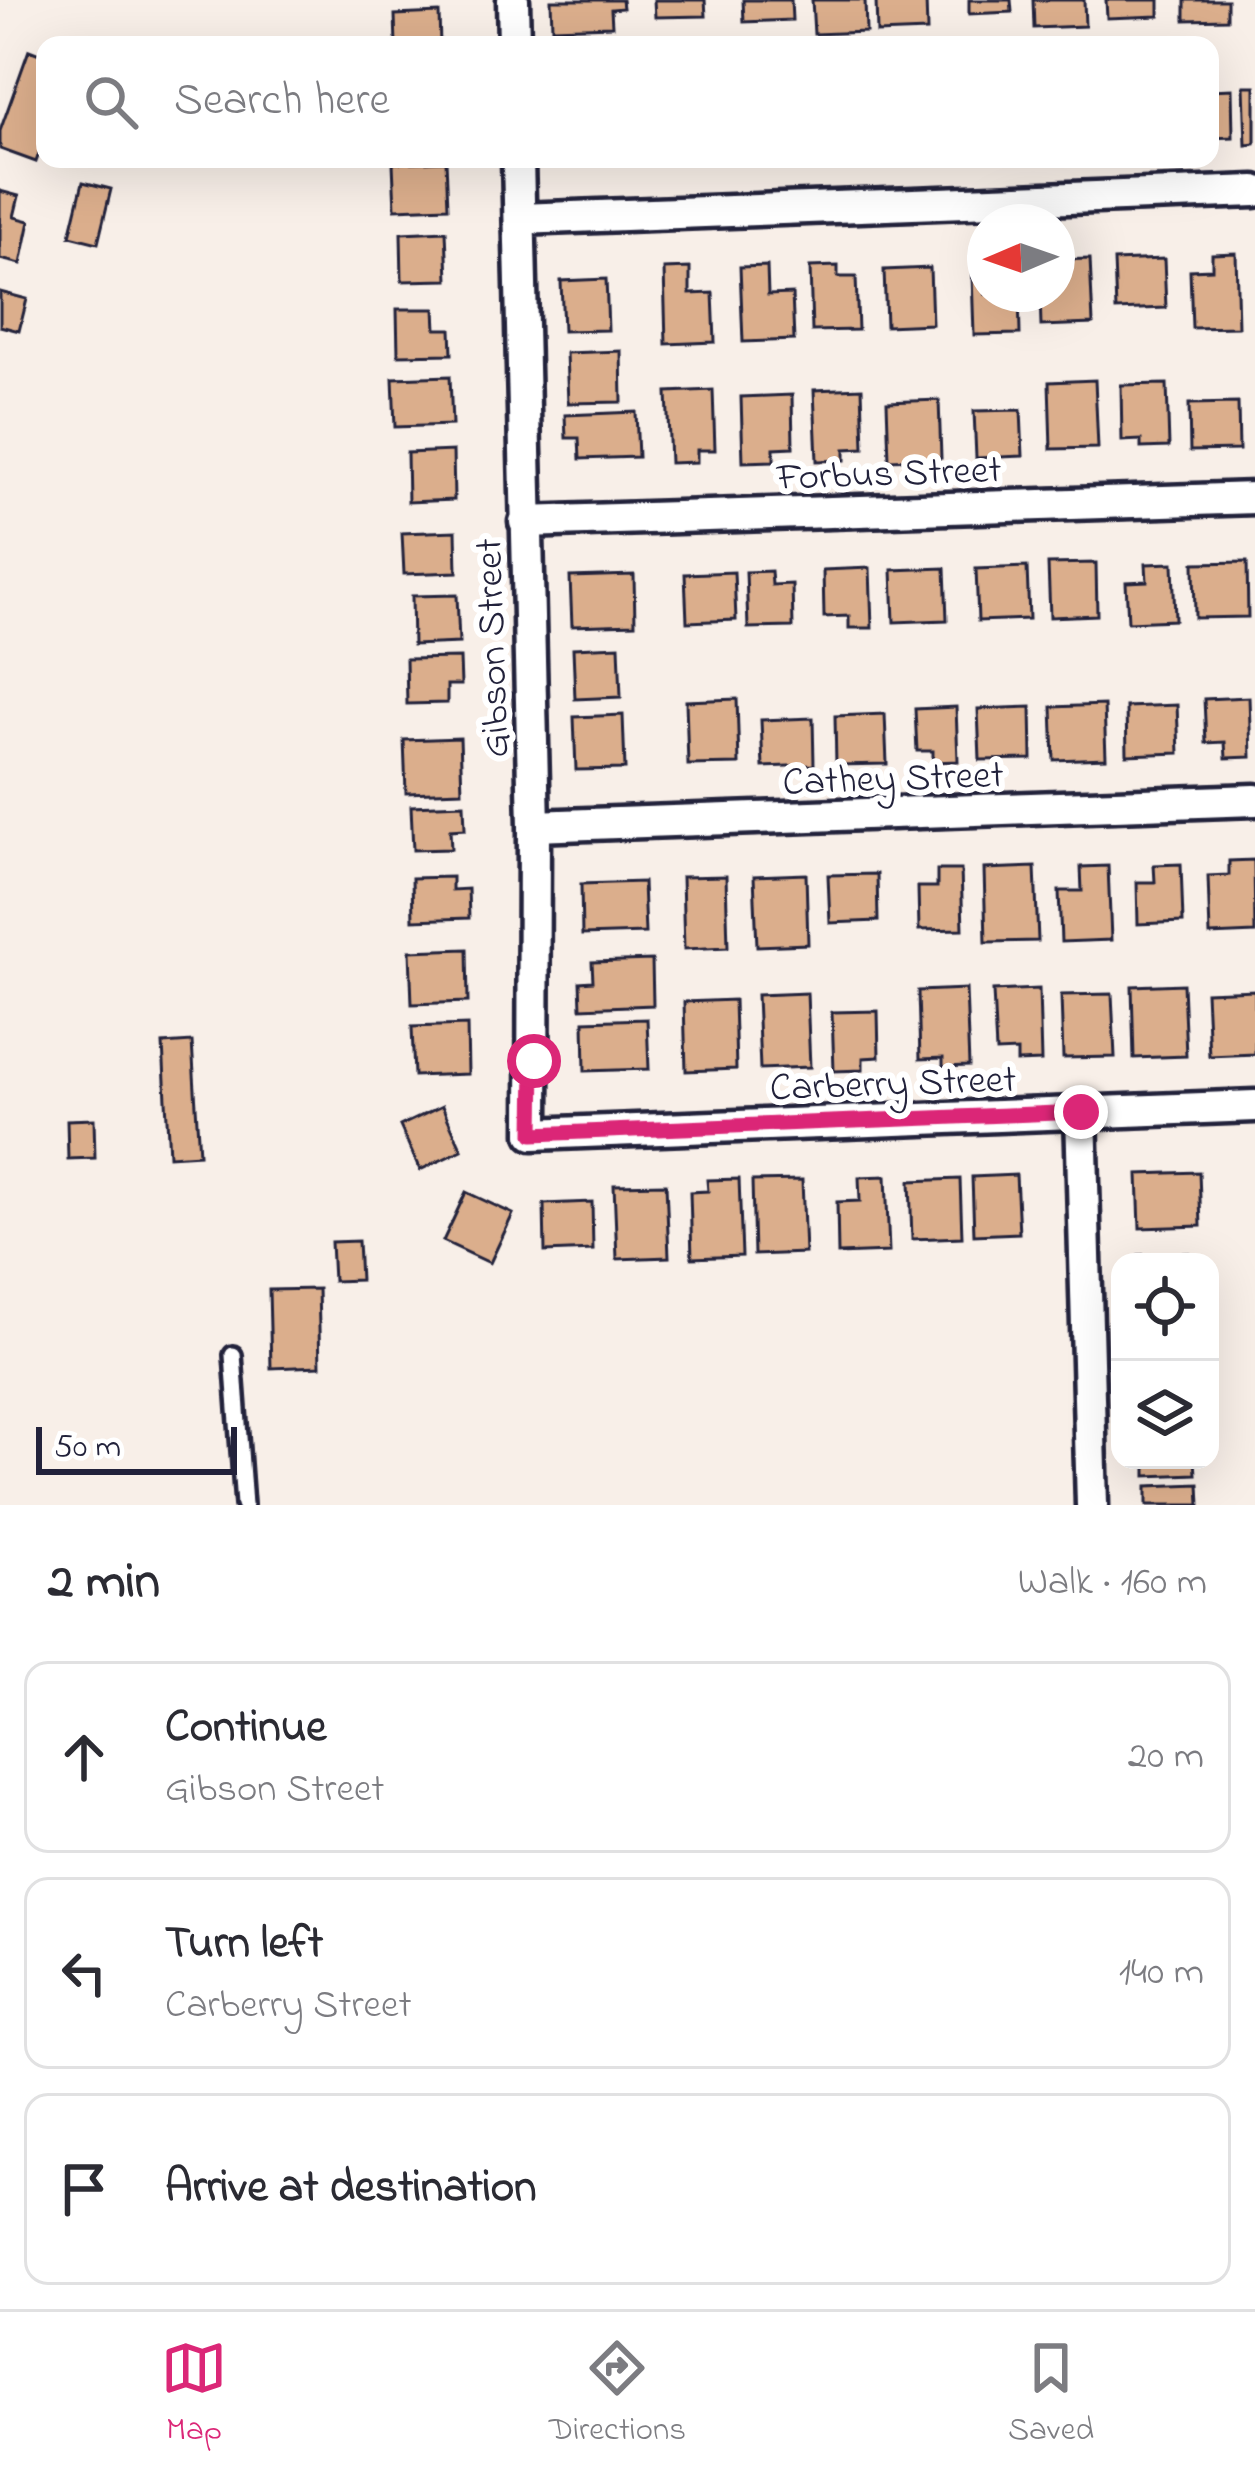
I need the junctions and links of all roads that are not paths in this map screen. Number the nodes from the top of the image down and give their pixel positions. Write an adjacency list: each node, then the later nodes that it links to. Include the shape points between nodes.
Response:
1 (513, 0): 2 (street)
2 (514, 36)
3 (518, 168): 5 (street, Gibson Street)
4 (1255, 191): 5 (street)
5 (520, 219): 7 (street, Gibson Street)
6 (1255, 498): 7 (street, Forbus Street)
7 (525, 522): 9 (street, Gibson Street)
8 (1255, 800): 9 (street, Cathey Street)
9 (534, 826): 12 (street, Gibson Street)
10 (1255, 1106): 11 (street, Carberry Street)
11 (1081, 1112): 12 (street, Carberry Street); 15 (street)
12 (533, 1134)
13 (233, 1355): 14 (lane)
14 (244, 1505)
15 (1092, 1505)

